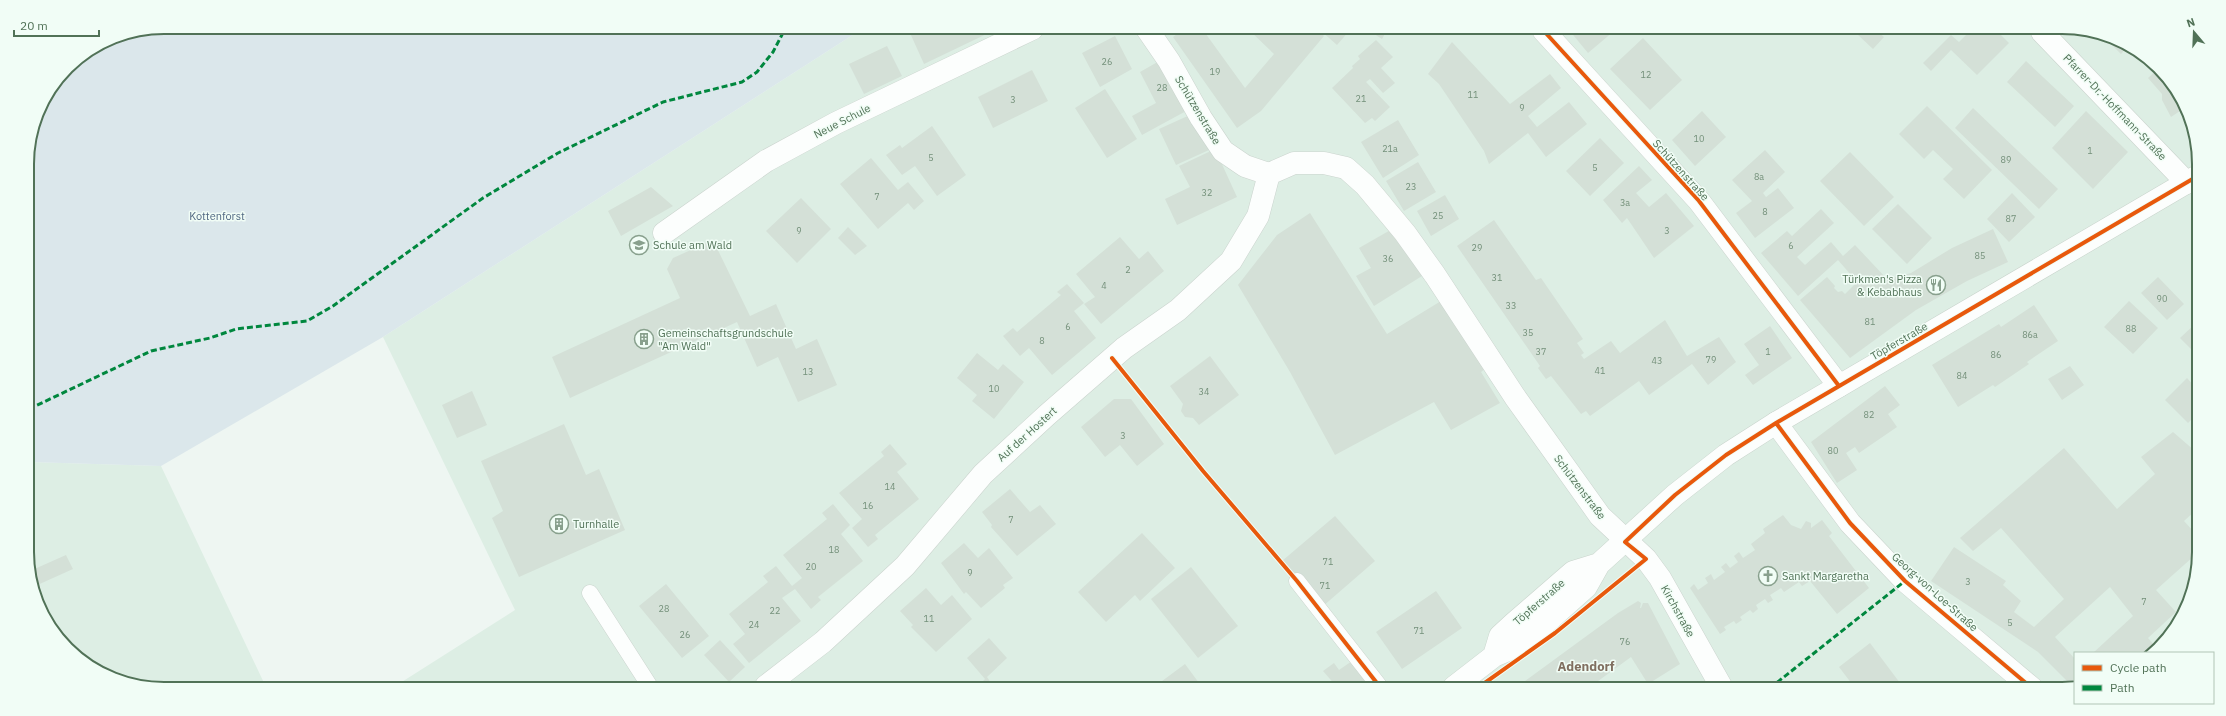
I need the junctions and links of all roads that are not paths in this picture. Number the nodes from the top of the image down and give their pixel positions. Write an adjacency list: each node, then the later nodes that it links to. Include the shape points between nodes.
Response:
1 (1021, 34): 7 (street, Neue Schule, via 836,122 766,161)
2 (1150, 34): 5 (street, Schützenstraße, via 1223,151 1245,166)
3 (1547, 34): 8 (street, Schützenstraße, via 1699,201)
4 (2044, 34): 6 (street, Pfarrer-Dr.-Hoffmann-Straße)
5 (1269, 174): 10 (street, Schützenstraße, via 1294,163 1324,163 1346,168 1365,185 1405,233 1435,275 1515,397 1600,516); 14 (street, Auf der Hostert, via 1258,216 1231,261 1178,310 1124,348 1047,415 983,474 899,571 823,642)
6 (2191, 180): 8 (street, Töpferstraße)
7 (664, 233)
8 (1839, 386): 9 (street, Töpferstraße)
9 (1776, 423): 10 (street, Töpferstraße, via 1726,455 1675,495); 18 (street, Georg-von-Loe-Straße, via 1850,524 1905,581)
10 (1625, 542): 16 (street, Töpferstraße, via 1599,564 1574,572 1500,636 1494,656); 17 (street, Kirchstraße, via 1646,559 1660,578)
11 (1297, 581): 15 (lane)
12 (590, 592): 13 (lane)
13 (646, 682)
14 (771, 682)
15 (1376, 682)
16 (1460, 682)
17 (1719, 682)
18 (2025, 682)

